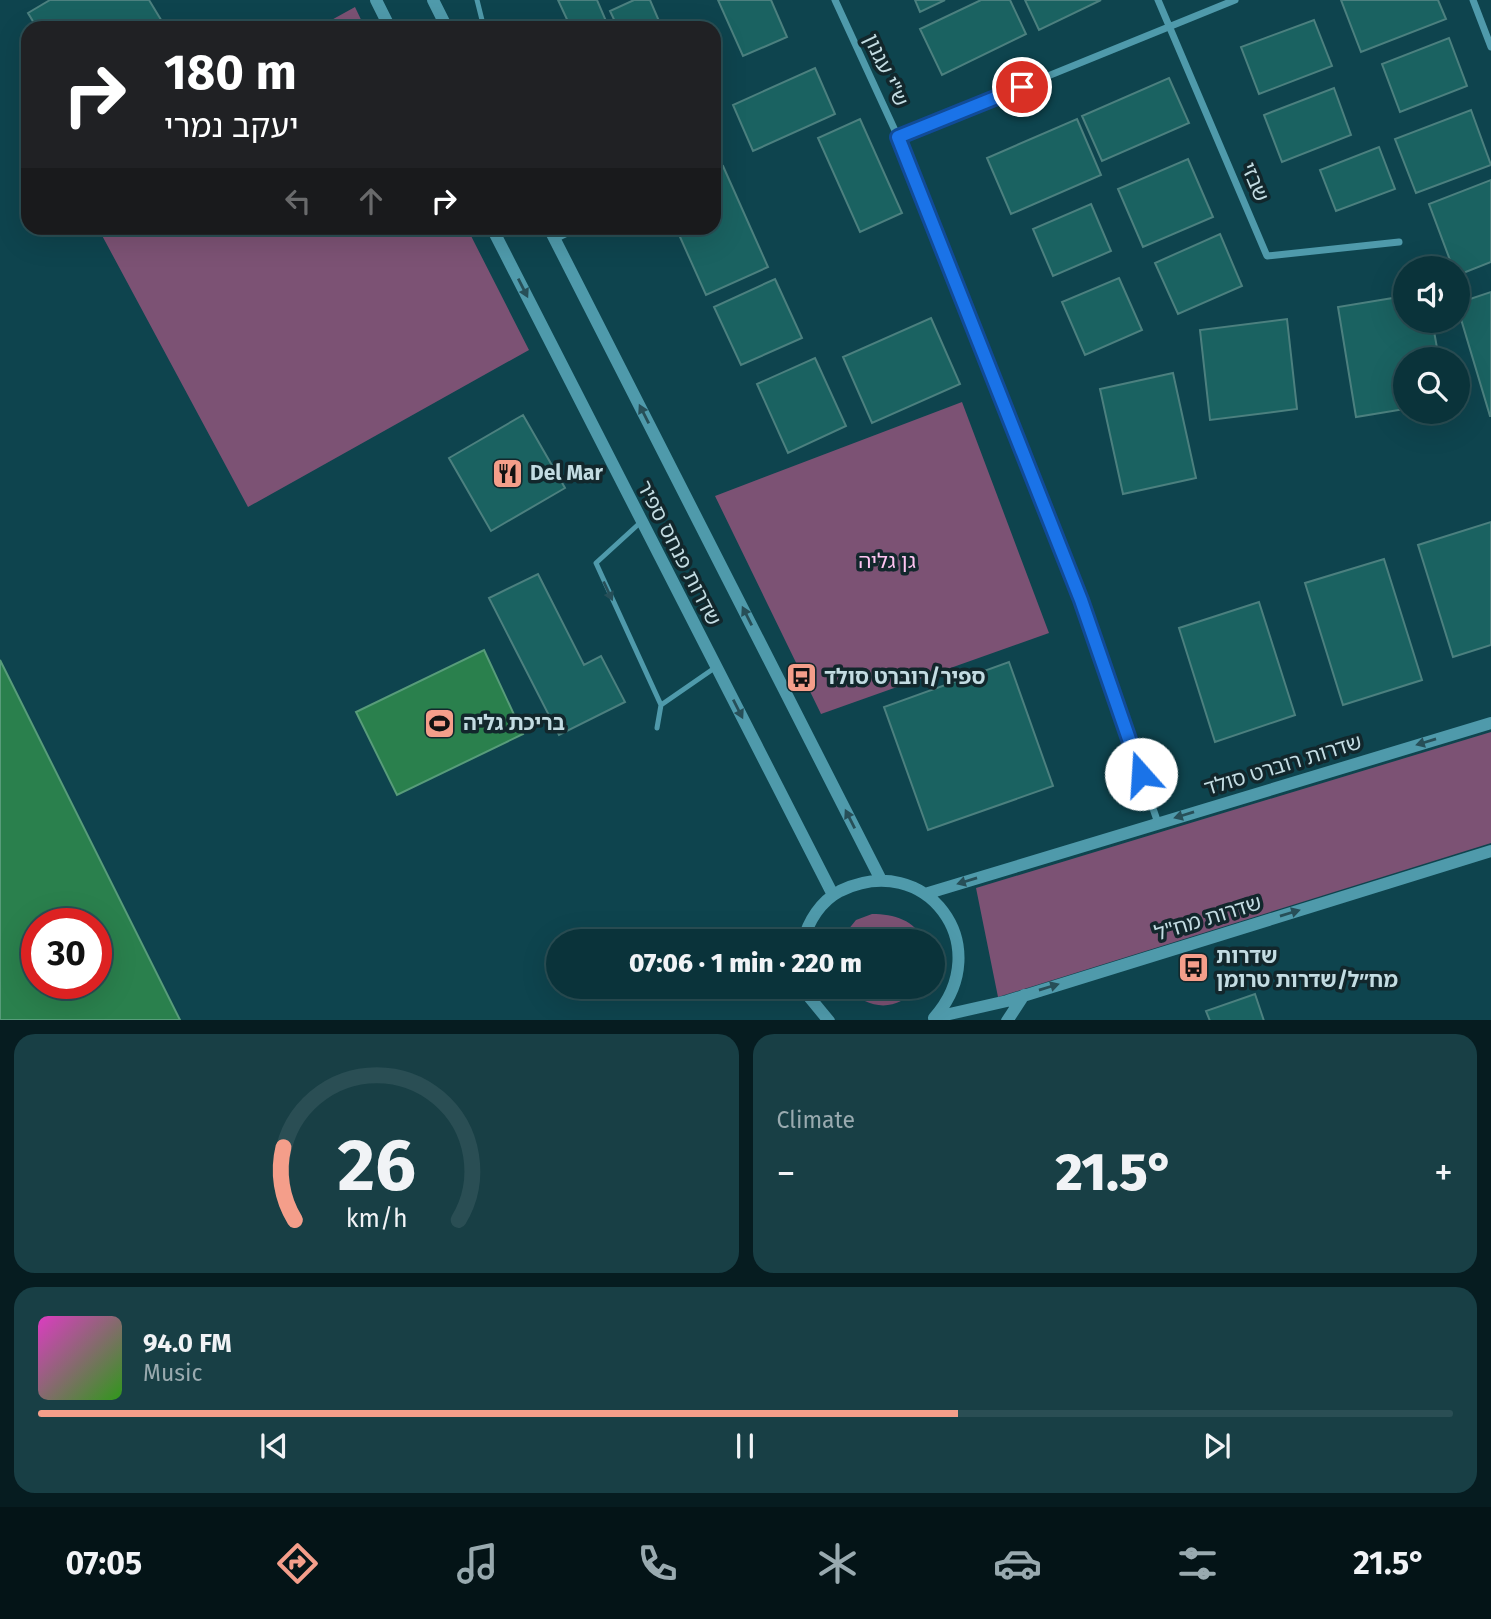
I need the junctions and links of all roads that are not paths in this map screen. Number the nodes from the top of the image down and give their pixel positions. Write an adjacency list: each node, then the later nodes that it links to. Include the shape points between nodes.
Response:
1 (376, 0): 8 (street)
2 (433, 0): 9 (street)
3 (477, 0): 10 (lane)
4 (835, 0): 13 (street, ש"י עגנון)
5 (1158, 0): 11 (street, שבזי)
6 (1235, 0): 11 (street)
7 (1473, 0): 12 (street)
8 (386, 21)
9 (444, 21)
10 (482, 21)
11 (1171, 26): 13 (street); 18 (street, שבזי, via 1267,256)
12 (1491, 47)
13 (898, 137): 24 (street, ש"י עגנון, via 1081,600)
14 (496, 235): 19 (street, שדרות פנחס ספיר, one-way to 19)
15 (552, 235): 17 (street, שדרות פנחס ספיר)
16 (565, 235): 17 (lane)
17 (555, 240): 26 (street, שדרות פנחס ספיר, one-way to 17)
18 (1399, 242)
19 (642, 521): 20 (street, שדרות פנחס ספיר); 21 (lane, one-way to 21, via 596,563)
20 (716, 667): 21 (lane); 28 (street, שדרות פנחס ספיר, one-way to 28)
21 (661, 705): 23 (lane)
22 (1491, 723): 24 (street, שדרות רוברט סולד, one-way to 24)
23 (657, 729)
24 (1158, 823): 27 (street, שדרות רוברט סולד, one-way to 27)
25 (1491, 850): 30 (street, שדרות מח"ל, one-way to 25)
26 (881, 880): 27 (street, via 904,883); 28 (street, via 856,884)
27 (925, 894): 32 (street, via 942,909 960,952 950,998)
28 (833, 895): 29 (street)
29 (808, 929)
30 (1024, 995): 32 (street, שדרות מח"ל); 34 (street)
31 (811, 999): 33 (street)
32 (934, 1018)
33 (829, 1020)
34 (1007, 1020)

